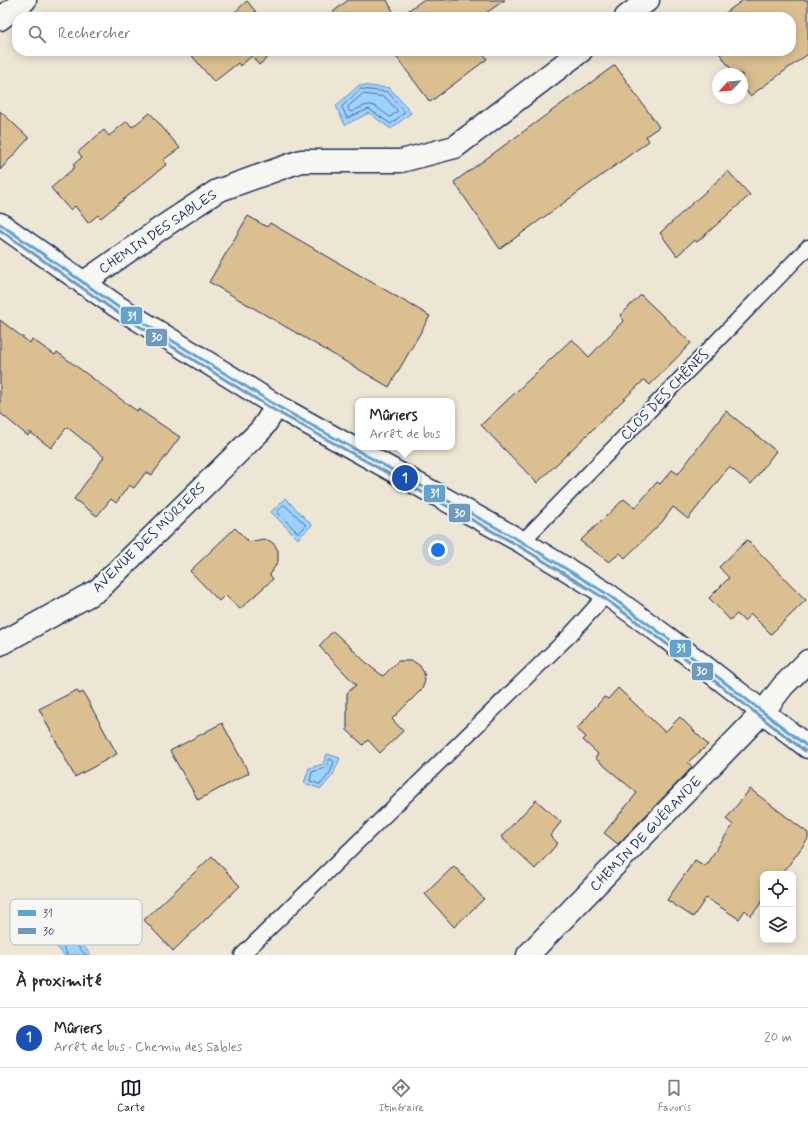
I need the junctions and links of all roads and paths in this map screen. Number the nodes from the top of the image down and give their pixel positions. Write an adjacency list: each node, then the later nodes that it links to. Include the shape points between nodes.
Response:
1 (25, 0): 4 (street)
2 (648, 0): 3 (street)
3 (632, 12)
4 (0, 19)
5 (574, 56): 8 (street, CHEMIN DES SABLES, via 455,147 401,161 301,161 217,191)
6 (0, 224): 8 (street, CHEMIN DES SABLES)
7 (808, 247): 12 (lane, CLOS DES CHÊNES)
8 (84, 283): 9 (street, CHEMIN DES SABLES, via 118,307)
9 (278, 406): 10 (street, CHEMIN DES SABLES); 14 (street, AVENUE DES MÛRIERS, via 261,430 98,590)
10 (355, 449)
11 (357, 450): 12 (street, CHEMIN DES SABLES)
12 (522, 542): 13 (street, CHEMIN DES SABLES)
13 (607, 594): 16 (street, CHEMIN DES SABLES); 18 (lane, via 570,635)
14 (0, 644)
15 (808, 661): 16 (street, CHEMIN DE GUÉRANDE, via 783,686)
16 (763, 712): 17 (street, CHEMIN DES SABLES); 19 (street, CHEMIN DE GUÉRANDE)
17 (808, 747)
18 (242, 955)
19 (528, 955)

